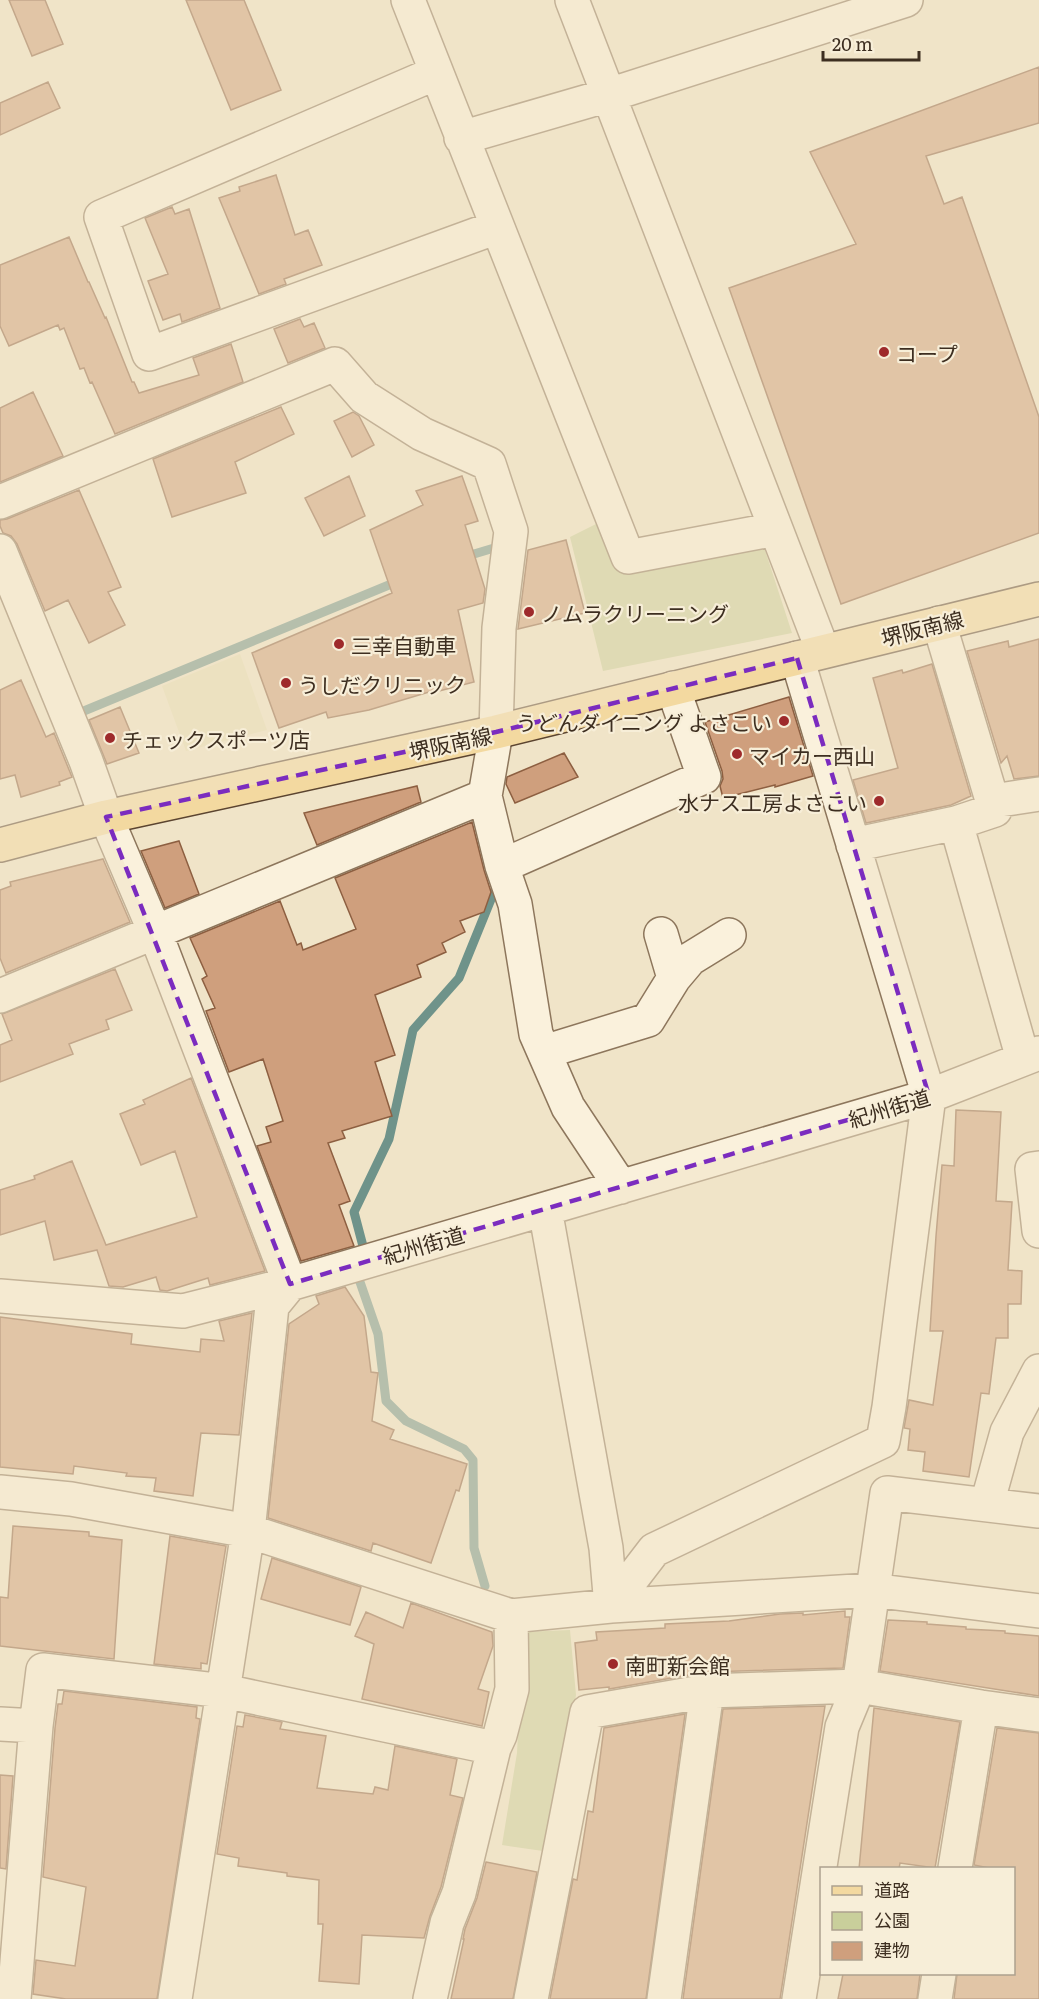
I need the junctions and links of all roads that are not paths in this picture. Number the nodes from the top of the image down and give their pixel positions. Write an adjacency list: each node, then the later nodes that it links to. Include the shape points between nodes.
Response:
1 (408, 0): 4 (street)
2 (573, 0): 5 (street)
3 (906, 0): 5 (street)
4 (436, 73): 6 (street); 7 (street, via 101,217 149,354)
5 (609, 95): 6 (street); 9 (street)
6 (461, 138): 7 (street)
7 (497, 227): 9 (street, via 628,557)
8 (0, 502): 15 (street, via 335,364 363,397 422,434 489,464 511,531 499,628)
9 (776, 529): 13 (street)
10 (0, 551): 19 (street)
11 (1039, 599): 12 (main road, 堺阪南線)
12 (939, 623): 13 (main road, 堺阪南線); 18 (street)
13 (810, 654): 14 (main road, 堺阪南線); 22 (street)
14 (673, 688): 15 (main road, 堺阪南線); 23 (street, via 704,777)
15 (496, 732): 17 (street); 19 (main road, 堺阪南線)
16 (1039, 794): 18 (street)
17 (484, 796): 23 (street); 24 (street)
18 (993, 801): 20 (street, via 995,810)
19 (106, 817): 21 (main road, 堺阪南線); 24 (street)
20 (956, 823): 22 (street); 30 (street)
21 (0, 845)
22 (853, 845): 31 (street)
23 (502, 866): 29 (street, via 515,904 536,1034)
24 (155, 932): 28 (street); 36 (street)
25 (661, 934): 27 (street)
26 (729, 935): 27 (street, via 690,959)
27 (674, 978): 29 (street, via 648,1020)
28 (0, 996)
29 (544, 1052): 33 (street, via 568,1107)
30 (1031, 1056): 31 (street, 紀州街道)
31 (929, 1096): 33 (street, 紀州街道); 44 (street, via 883,1441 654,1550)
32 (1039, 1168): 35 (street, via 1032,1169)
33 (621, 1187): 34 (street, 紀州街道)
34 (545, 1209): 36 (street, 紀州街道); 44 (street, via 606,1548)
35 (1039, 1231)
36 (290, 1284): 37 (street, 紀州街道, via 183,1311); 42 (street, via 272,1306)
37 (0, 1296)
38 (1039, 1371): 40 (street, via 1007,1432)
39 (0, 1492): 42 (street, via 71,1499)
40 (987, 1504): 41 (street); 43 (street, via 887,1493)
41 (1039, 1511)
42 (248, 1531): 46 (street); 48 (street)
43 (872, 1590): 44 (street); 45 (street); 47 (street)
44 (611, 1606): 46 (street)
45 (1039, 1611)
46 (511, 1616): 54 (street, via 512,1689)
47 (859, 1686): 49 (street); 50 (street); 55 (street, via 843,1727)
48 (224, 1690): 53 (street, via 43,1670); 54 (street); 60 (street)
49 (707, 1691): 62 (street, via 587,1712); 63 (street)
50 (981, 1707): 51 (street); 56 (street)
51 (1039, 1715)
52 (0, 1724): 53 (street)
53 (36, 1726): 59 (street)
54 (494, 1748): 61 (street)
55 (820, 1867)
56 (955, 1867)
57 (820, 1869): 64 (street)
58 (939, 1975): 65 (street)
59 (14, 1999)
60 (175, 1999)
61 (430, 1999)
62 (531, 1999)
63 (664, 1999)
64 (799, 1999)
65 (935, 1999)

